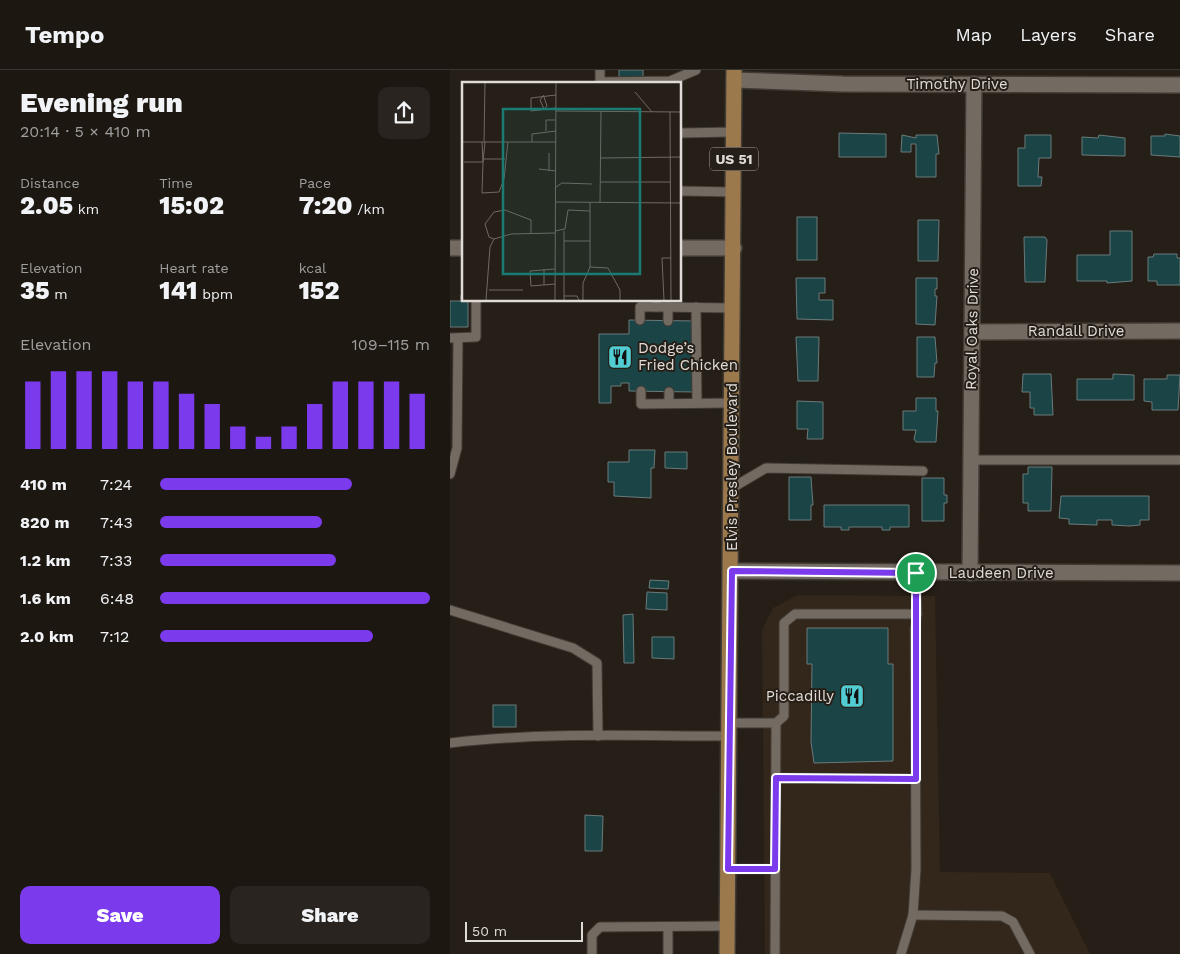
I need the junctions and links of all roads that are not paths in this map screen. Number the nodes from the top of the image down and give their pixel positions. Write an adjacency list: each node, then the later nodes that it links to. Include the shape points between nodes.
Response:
1 (600, 70): 5 (lane, via 600,82)
2 (669, 70): 5 (lane)
3 (696, 70): 5 (lane)
4 (734, 75): 6 (street, Timothy Drive, via 843,84); 9 (main road, Elvis Presley Boulevard / US 51)
5 (670, 81)
6 (974, 84): 7 (street, Timothy Drive); 22 (street, Royal Oaks Drive)
7 (1180, 85)
8 (681, 132): 9 (lane)
9 (734, 132): 11 (main road, Elvis Presley Boulevard / US 51)
10 (681, 192): 11 (lane)
11 (734, 192): 13 (main road, Elvis Presley Boulevard / US 51)
12 (681, 248): 13 (street)
13 (734, 248): 18 (main road, Elvis Presley Boulevard / US 51)
14 (476, 301): 23 (lane, via 476,337)
15 (656, 303): 16 (lane); 19 (lane, via 640,307)
16 (668, 307): 17 (lane); 20 (lane)
17 (696, 307): 18 (lane); 28 (lane)
18 (733, 308): 26 (main road, Elvis Presley Boulevard / US 51)
19 (640, 320)
20 (668, 321)
21 (1180, 331): 22 (street, Randall Drive)
22 (972, 332): 29 (street, Royal Oaks Drive)
23 (454, 338): 32 (lane, via 457,448)
24 (641, 391): 27 (lane, via 641,404)
25 (669, 392): 27 (lane)
26 (732, 402): 28 (lane); 33 (main road, Elvis Presley Boulevard / US 51)
27 (669, 403): 28 (lane)
28 (697, 403)
29 (971, 460): 30 (lane); 36 (street, Royal Oaks Drive)
30 (1180, 460)
31 (923, 470): 33 (lane, via 766,468)
32 (450, 474)
33 (732, 488): 34 (main road, Elvis Presley Boulevard / US 51)
34 (732, 571): 35 (street, Laudeen Drive); 41 (main road, Elvis Presley Boulevard / US 51)
35 (916, 573): 36 (street, Laudeen Drive); 39 (lane)
36 (970, 573): 37 (street, Laudeen Drive)
37 (1180, 573)
38 (450, 610): 42 (lane, via 573,648 597,663)
39 (917, 614): 40 (lane, via 795,614 784,623 784,716); 45 (lane)
40 (776, 723): 41 (lane); 44 (lane)
41 (730, 730): 42 (lane); 46 (main road, Elvis Presley Boulevard / US 51)
42 (598, 736): 43 (lane, via 491,738)
43 (450, 743)
44 (776, 778): 45 (lane); 47 (lane)
45 (916, 779): 48 (lane)
46 (728, 869): 47 (lane); 49 (main road, Elvis Presley Boulevard / US 51)
47 (775, 869): 54 (lane)
48 (913, 915): 55 (lane); 56 (lane, via 1002,916 1013,922)
49 (727, 926): 50 (lane); 53 (main road, Elvis Presley Boulevard / US 51)
50 (668, 927): 51 (lane, via 600,927 592,935); 52 (lane)
51 (592, 954)
52 (668, 954)
53 (727, 954)
54 (775, 954)
55 (901, 954)
56 (1030, 954)

